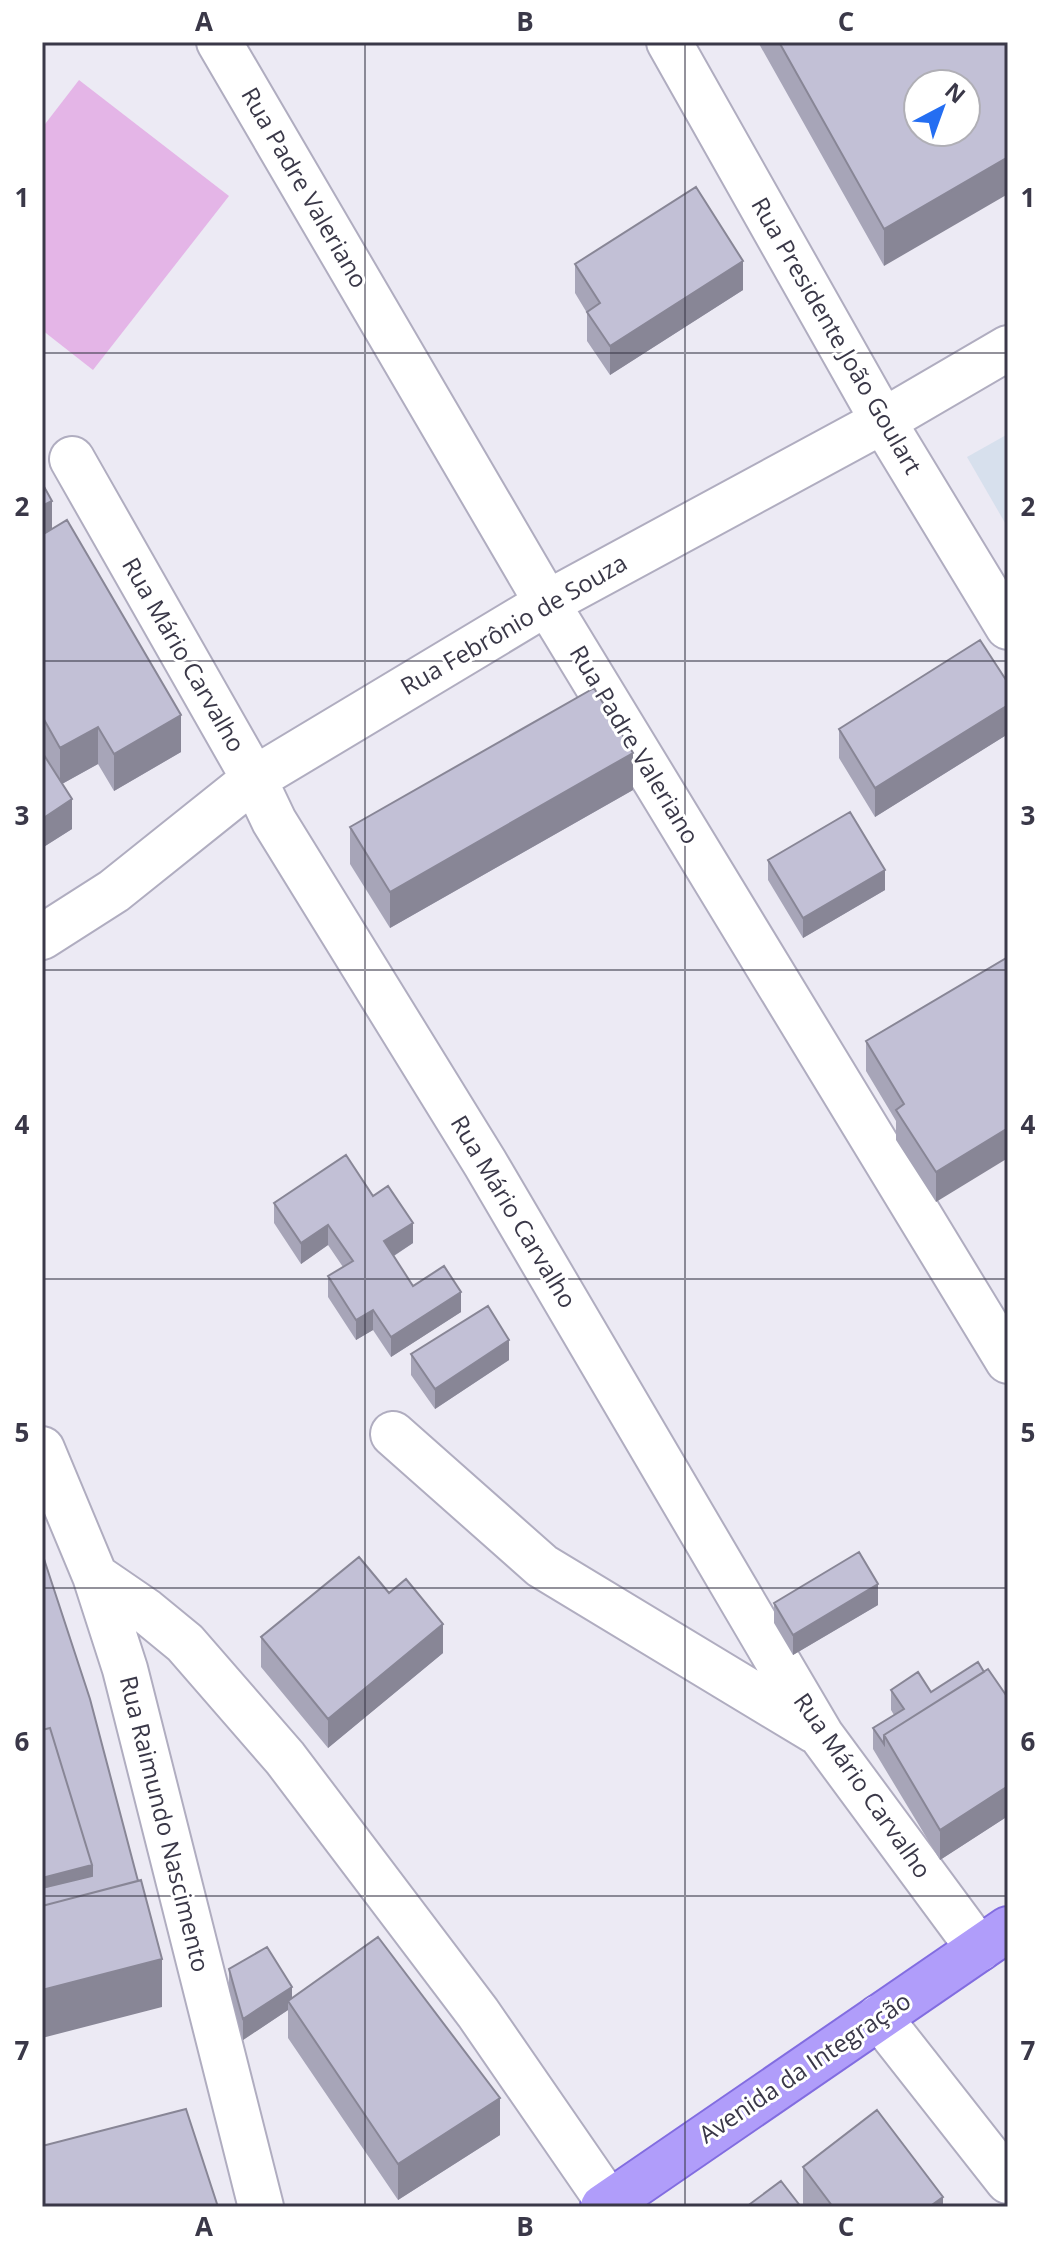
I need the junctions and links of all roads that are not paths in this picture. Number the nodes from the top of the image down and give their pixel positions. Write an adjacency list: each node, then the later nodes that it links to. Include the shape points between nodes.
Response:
1 (219, 42): 6 (street, Rua Padre Valeriano)
2 (669, 42): 4 (street, Rua Presidente João Goulart)
3 (1008, 348): 4 (street, Rua Febrônio de Souza)
4 (883, 421): 6 (street, Rua Febrônio de Souza); 7 (street, Rua Presidente João Goulart)
5 (72, 459): 8 (street, Rua Mário Carvalho)
6 (547, 603): 8 (street, Rua Febrônio de Souza); 10 (street, Rua Padre Valeriano)
7 (1008, 627)
8 (254, 779): 9 (street, Rua Febrônio de Souza, via 114,891); 14 (street, Rua Mário Carvalho, via 274,821 485,1163)
9 (42, 937)
10 (1008, 1361)
11 (393, 1434): 14 (street, via 542,1566)
12 (42, 1449): 13 (street, Rua Raimundo Nascimento)
13 (95, 1576): 18 (street, via 185,1643 285,1758 478,2013); 19 (street, Rua Raimundo Nascimento, via 125,1669)
14 (821, 1735): 15 (street, Rua Mário Carvalho)
15 (994, 1939): 16 (main road, Avenida da Integração)
16 (879, 2017): 17 (street); 18 (main road, Avenida da Integração)
17 (1008, 2181)
18 (606, 2205)
19 (261, 2207)

